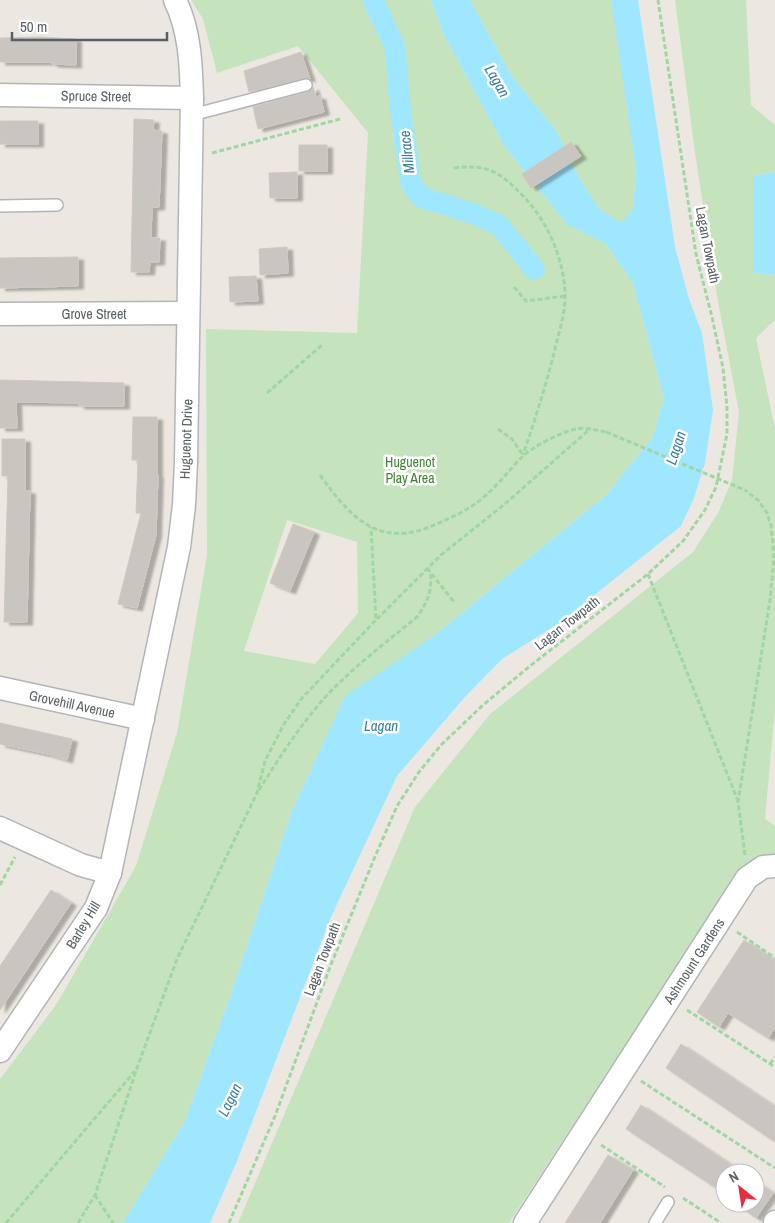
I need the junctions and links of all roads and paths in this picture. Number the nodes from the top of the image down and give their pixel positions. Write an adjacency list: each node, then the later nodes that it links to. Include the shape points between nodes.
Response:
1 (175, 0): 5 (street, Huguenot Drive, via 187,32)
2 (658, 0): 24 (path, Lagan Towpath, via 696,254 723,368 727,434 716,487 705,510 683,541)
3 (306, 84): 5 (lane)
4 (0, 95): 5 (street, Spruce Street)
5 (192, 107): 7 (street, Huguenot Drive)
6 (340, 119): 7 (path)
7 (192, 158): 13 (street, Huguenot Drive)
8 (454, 168): 12 (path, via 486,167 512,184 526,199 543,219 553,240)
9 (57, 205): 10 (lane)
10 (0, 206)
11 (514, 287): 12 (path, via 526,301)
12 (565, 296): 19 (path, via 546,384)
13 (188, 313): 14 (street, Grove Street); 28 (street, Huguenot Drive, via 184,505)
14 (0, 314)
15 (322, 345): 16 (path)
16 (267, 393)
17 (498, 429): 19 (path, via 512,439)
18 (590, 429): 19 (path, via 562,434); 22 (path); 30 (path, bridge, via 606,432 745,490 767,513 774,557 770,600)
19 (523, 455): 21 (path, via 484,497 445,521 409,533 395,534)
20 (320, 475): 21 (path, via 350,513)
21 (371, 527): 26 (path)
22 (427, 568): 23 (path); 26 (path)
23 (431, 574): 25 (path); 29 (path, via 427,603 417,616 320,703)
24 (648, 574): 30 (path); 55 (path, Lagan Towpath, via 483,705 441,745 397,806 330,967 275,1116)
25 (454, 602)
26 (376, 620): 29 (path, via 318,679 284,724 265,761)
27 (0, 688): 28 (street, Grovehill Avenue)
28 (144, 719): 34 (street, Huguenot Drive)
29 (257, 793): 44 (path, via 177,960)
30 (738, 802): 35 (path)
31 (0, 828): 32 (street)
32 (25, 839): 34 (street, via 82,865); 36 (path)
33 (775, 866): 35 (street, Ashmount Gardens, via 763,867)
34 (110, 873): 40 (street, Barley Hill, via 96,908)
35 (747, 878): 37 (street, Ashmount Gardens)
36 (0, 885)
37 (720, 921): 38 (path); 39 (street, Ashmount Gardens)
38 (775, 958)
39 (669, 998): 42 (path); 45 (street, Ashmount Gardens)
40 (0, 1050)
41 (775, 1057): 42 (path)
42 (770, 1064): 43 (path)
43 (775, 1067)
44 (137, 1068): 49 (path); 52 (path)
45 (624, 1070): 46 (street, Ashmount Gardens); 47 (path)
46 (583, 1134): 48 (path); 56 (street, Ashmount Gardens)
47 (775, 1168)
48 (666, 1188)
49 (95, 1195): 53 (path); 54 (path)
50 (682, 1198): 58 (path)
51 (668, 1202): 57 (lane)
52 (6, 1223)
53 (78, 1223)
54 (113, 1223)
55 (229, 1223)
56 (525, 1223)
57 (654, 1223)
58 (721, 1223)

